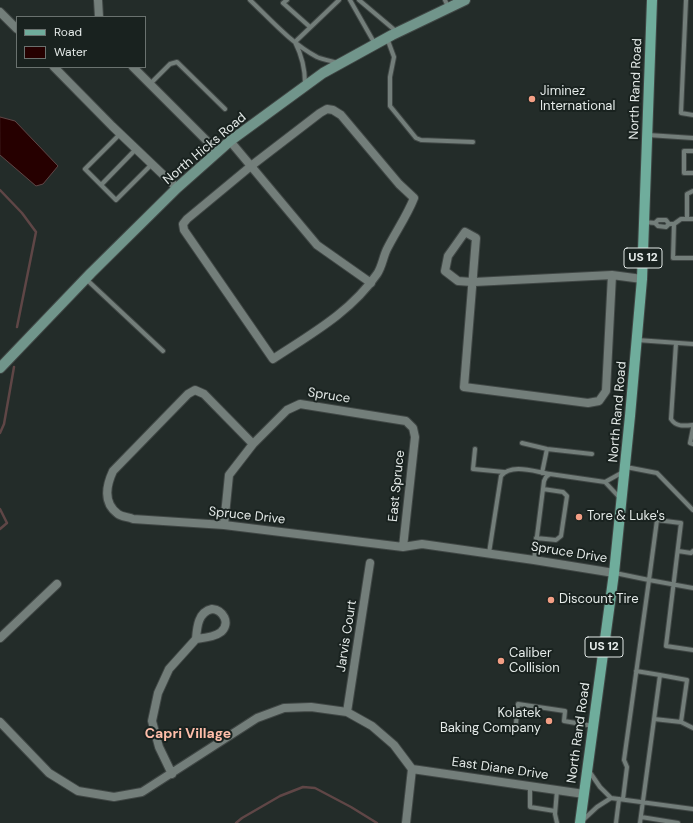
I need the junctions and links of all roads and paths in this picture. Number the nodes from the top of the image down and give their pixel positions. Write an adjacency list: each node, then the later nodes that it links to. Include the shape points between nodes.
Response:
1 (98, 0): 12 (street)
2 (250, 0): 17 (lane)
3 (338, 0): 13 (lane)
4 (350, 0): 18 (lane)
5 (359, 0): 15 (lane)
6 (465, 0): 10 (main road, North Hicks Road)
7 (652, 0): 27 (main road, North Rand Road / US 12)
8 (686, 0): 25 (lane, via 681,113)
9 (283, 1): 13 (lane)
10 (447, 4): 15 (main road, North Hicks Road)
11 (0, 12): 14 (street)
12 (99, 16)
13 (310, 27): 17 (lane)
14 (16, 28)
15 (398, 32): 16 (main road, North Hicks Road)
16 (387, 38): 18 (main road, North Hicks Road); 30 (lane, via 394,57 390,77 390,106 416,138)
17 (295, 42): 19 (lane, via 318,57); 23 (lane, via 302,54)
18 (375, 44): 19 (main road, North Hicks Road)
19 (341, 64): 23 (main road, North Hicks Road)
20 (55, 68): 26 (street)
21 (134, 68): 22 (street)
22 (150, 84): 24 (lane, via 170,64 177,62); 33 (street)
23 (306, 86): 29 (main road, North Hicks Road)
24 (225, 109)
25 (693, 115)
26 (121, 134): 31 (street); 37 (lane, via 85,169)
27 (647, 135): 28 (lane); 42 (main road, North Rand Road / US 12)
28 (693, 138)
29 (230, 141): 33 (main road, North Hicks Road); 35 (street)
30 (473, 142)
31 (136, 149): 34 (street); 37 (lane)
32 (693, 151): 36 (lane, via 684,151 684,173)
33 (218, 152): 38 (main road, North Hicks Road)
34 (152, 164): 37 (lane, via 116,200); 38 (street)
35 (250, 166): 49 (street, via 317,245); 49 (street, via 327,109 341,115 399,184 414,198); 49 (street, via 187,219 184,230 273,359 341,314)
36 (693, 173)
37 (101, 185)
38 (177, 188): 46 (main road, North Hicks Road)
39 (693, 191): 40 (lane, via 687,194)
40 (687, 219): 41 (lane); 43 (lane)
41 (693, 219)
42 (650, 223): 43 (lane, via 666,220); 47 (main road, North Rand Road / US 12)
43 (672, 224): 44 (lane, via 673,258)
44 (693, 258)
45 (612, 275): 47 (street); 48 (street); 48 (street, via 606,392 598,401 588,403 464,387)
46 (86, 279): 53 (lane); 54 (main road, North Hicks Road)
47 (642, 279): 50 (main road, North Rand Road / US 12)
48 (472, 282): 48 (street, via 458,281 445,271 448,256 465,232 476,238)
49 (371, 283)
50 (637, 340): 51 (lane); 63 (main road, North Rand Road / US 12)
51 (676, 343): 52 (lane); 55 (lane, via 671,419 674,424)
52 (693, 344)
53 (163, 350)
54 (0, 368)
55 (693, 427): 59 (lane, via 690,443)
56 (413, 428): 58 (street, Spruce, via 406,421 300,404 288,410); 73 (street, East Spruce, via 415,437)
57 (522, 443): 61 (lane)
58 (253, 444): 71 (street, Spruce, via 229,475); 71 (street, Spruce Drive, via 204,394 195,390 188,394 112,471 108,482 106,494 110,506 119,514 133,519)
59 (693, 444)
60 (475, 449): 64 (lane, via 474,471)
61 (547, 449): 62 (lane); 65 (lane)
62 (592, 454)
63 (626, 469): 67 (lane); 69 (main road, North Rand Road / US 12); 70 (lane, via 657,474)
64 (504, 472): 65 (lane, via 513,468); 76 (lane, via 501,476)
65 (542, 473): 66 (lane)
66 (550, 474): 67 (lane); 68 (lane, via 546,477)
67 (606, 482): 69 (lane)
68 (542, 489): 72 (lane); 72 (lane, via 563,492 567,496 561,536 556,540)
69 (621, 499): 79 (main road, North Rand Road / US 12)
70 (693, 510)
71 (224, 525): 73 (street, Spruce Drive)
72 (536, 538): 77 (lane)
73 (403, 547): 76 (street, Spruce Drive, via 422,544)
74 (693, 550): 75 (lane, via 691,553)
75 (678, 551): 80 (lane, via 681,523 657,520); 82 (lane)
76 (489, 553): 77 (street, Spruce Drive)
77 (534, 560): 79 (street, Spruce Drive)
78 (370, 564): 89 (street, Jarvis Court)
79 (614, 573): 80 (lane); 94 (main road, North Rand Road / US 12)
80 (650, 580): 82 (lane); 87 (lane)
81 (57, 584): 84 (street)
82 (674, 584): 83 (lane); 86 (lane, via 666,646)
83 (693, 588)
84 (0, 638)
85 (196, 639): 98 (street, via 169,669 158,693 152,721 159,747)
86 (693, 650)
87 (636, 671): 88 (lane); 103 (lane, via 624,760 627,767)
88 (660, 675): 90 (lane); 92 (lane, via 687,680)
89 (347, 712): 96 (street, via 372,726 394,745); 98 (street, via 311,707 284,708 257,718)
90 (654, 719): 92 (lane); 104 (lane)
91 (0, 722): 98 (street, via 49,773 78,791 114,797 142,792)
92 (680, 722): 95 (lane)
93 (516, 723): 94 (lane, via 518,704 565,711 564,721)
94 (593, 726): 97 (main road, North Rand Road / US 12)
95 (693, 728)
96 (412, 769): 99 (street, East Diane Drive); 108 (street)
97 (587, 769): 101 (main road, North Rand Road / US 12); 102 (lane)
98 (172, 774)
99 (530, 786): 100 (street, East Diane Drive); 106 (lane, via 530,807)
100 (557, 790): 101 (street, East Diane Drive); 106 (lane)
101 (584, 794): 110 (main road, North Rand Road / US 12)
102 (611, 798): 103 (lane); 110 (lane)
103 (621, 799): 104 (lane); 111 (lane)
104 (643, 802): 105 (lane); 107 (lane)
105 (693, 809)
106 (555, 811): 109 (lane)
107 (641, 817): 112 (lane); 113 (lane)
108 (406, 823)
109 (557, 823)
110 (580, 823)
111 (616, 823)
112 (640, 823)
113 (678, 823)

